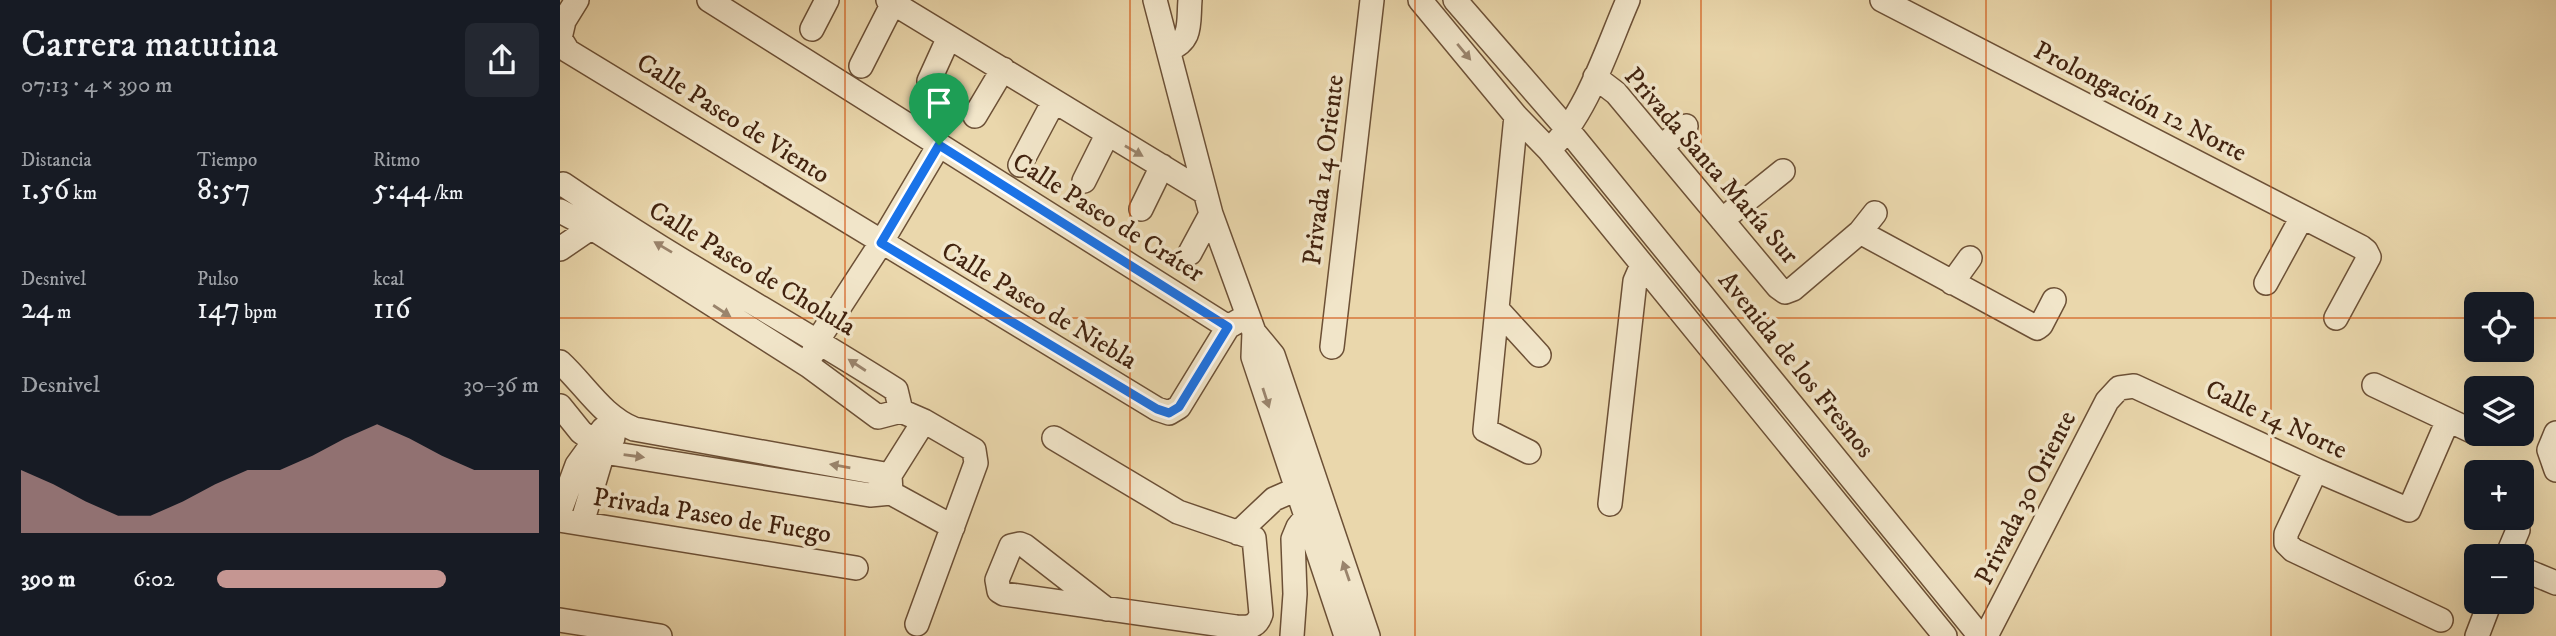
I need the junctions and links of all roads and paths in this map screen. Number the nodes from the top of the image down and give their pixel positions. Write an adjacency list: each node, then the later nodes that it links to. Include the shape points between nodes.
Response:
1 (577, 0): 14 (street)
2 (709, 0): 26 (street, Calle Paseo de Cráter)
3 (827, 0): 12 (street)
4 (1155, 0): 15 (street)
5 (1190, 0): 15 (street, via 1187,37)
6 (1372, 0): 54 (street, Privada 14 Oriente)
7 (1420, 0): 22 (street, one-way to 22)
8 (1455, 0): 24 (street, Avenida de los Fresnos)
9 (1628, 0): 18 (street)
10 (1882, 0): 38 (street, Prolongación 12 Norte)
11 (891, 1): 13 (street); 16 (street)
12 (812, 29)
13 (949, 37): 17 (street); 19 (street)
14 (560, 38): 42 (street, Calle Paseo de Viento, via 568,51)
15 (1168, 50): 34 (street)
16 (861, 66)
17 (1003, 69): 20 (street); 21 (street)
18 (1595, 77): 24 (street); 27 (street, Privada Santa María Sur, via 1616,93)
19 (929, 81)
20 (1054, 101): 25 (street); 29 (street)
21 (975, 116)
22 (1516, 116): 28 (street); 50 (street)
23 (1686, 126): 27 (street)
24 (1568, 130): 28 (street); 94 (street, Avenida de los Fresnos)
25 (1107, 135): 30 (street, one-way to 30); 32 (street)
26 (939, 145): 42 (street); 52 (street, Calle Paseo de Cráter)
27 (1661, 147): 39 (street, Privada Santa María Sur)
28 (1549, 150): 46 (street)
29 (1020, 165)
30 (1162, 166): 34 (street); 35 (street)
31 (1783, 171): 39 (street)
32 (1084, 181)
33 (560, 185): 40 (street, Calle Paseo de Cholula)
34 (1207, 203): 44 (street); 52 (street)
35 (1141, 209)
36 (560, 211): 40 (street, Calle Paseo de Cholula)
37 (1875, 212): 41 (street)
38 (2302, 217): 48 (street); 51 (street, Prolongación 12 Norte, via 2361,247 2369,257)
39 (1721, 220): 41 (street, Privada Santa María Sur, via 1785,292)
40 (600, 222): 43 (street); 53 (street, Calle Paseo de Cholula, one-way to 40); 57 (street, Calle Paseo de Cholula, one-way to 57)
41 (1860, 232): 47 (street)
42 (881, 243): 52 (street, Calle Paseo de Niebla, via 1169,413 1179,407); 53 (street)
43 (560, 249)
44 (1190, 253)
45 (1970, 258): 47 (street)
46 (1642, 265): 74 (street, via 1635,281); 93 (street)
47 (1952, 283): 49 (street, via 2037,328)
48 (2266, 283)
49 (2054, 300)
50 (1497, 309): 55 (street); 69 (street, via 1485,430)
51 (2336, 318)
52 (1243, 325): 73 (street, one-way to 73); 92 (street, one-way to 52, via 1273,355)
53 (818, 340): 57 (street); 61 (street, Calle Paseo de Cholula, one-way to 53, via 896,390)
54 (1332, 347)
55 (1539, 355)
56 (561, 364): 63 (street)
57 (808, 366): 61 (street, Calle Paseo de Cholula, via 878,417)
58 (2374, 385): 62 (street)
59 (2119, 387): 71 (street, Calle 14 Norte, via 2134,386); 94 (street, Privada 30 Oriente, via 2107,401)
60 (560, 407): 68 (street, via 581,432)
61 (901, 411): 64 (street, Calle Paseo de Cholula)
62 (2448, 420): 65 (street); 71 (street, Calle 14 Norte, via 2409,510)
63 (617, 421): 68 (street); 72 (street, one-way to 63, via 634,429)
64 (924, 421): 72 (street); 77 (street, Calle Paseo de Cholula, via 974,450 976,463)
65 (2464, 428)
66 (2556, 433): 70 (street, via 2549,450)
67 (1054, 438): 79 (street, via 1178,512)
68 (599, 444): 72 (street, one-way to 72, via 610,453); 75 (street, via 577,465); 76 (street)
69 (1529, 452)
70 (2554, 465)
71 (2316, 470): 87 (street, via 2286,543 2292,550)
72 (884, 488): 77 (street)
73 (1302, 503): 79 (street); 90 (street, via 1293,539); 91 (street)
74 (1610, 504)
75 (560, 511)
76 (571, 522): 81 (street, Privada Paseo de Fuego)
77 (953, 527): 88 (street)
78 (2518, 530): 80 (street)
79 (1246, 535): 84 (street, via 1261,614 1253,627)
80 (2512, 544)
81 (856, 568)
82 (2534, 574): 83 (street)
83 (2556, 583)
84 (1106, 609)
85 (2485, 614): 95 (street)
86 (560, 620): 89 (street)
87 (2441, 620)
88 (917, 624)
89 (660, 636)
90 (1292, 636)
91 (1346, 636)
92 (1368, 636)
93 (1945, 636)
94 (1983, 636)
95 (2477, 636)

